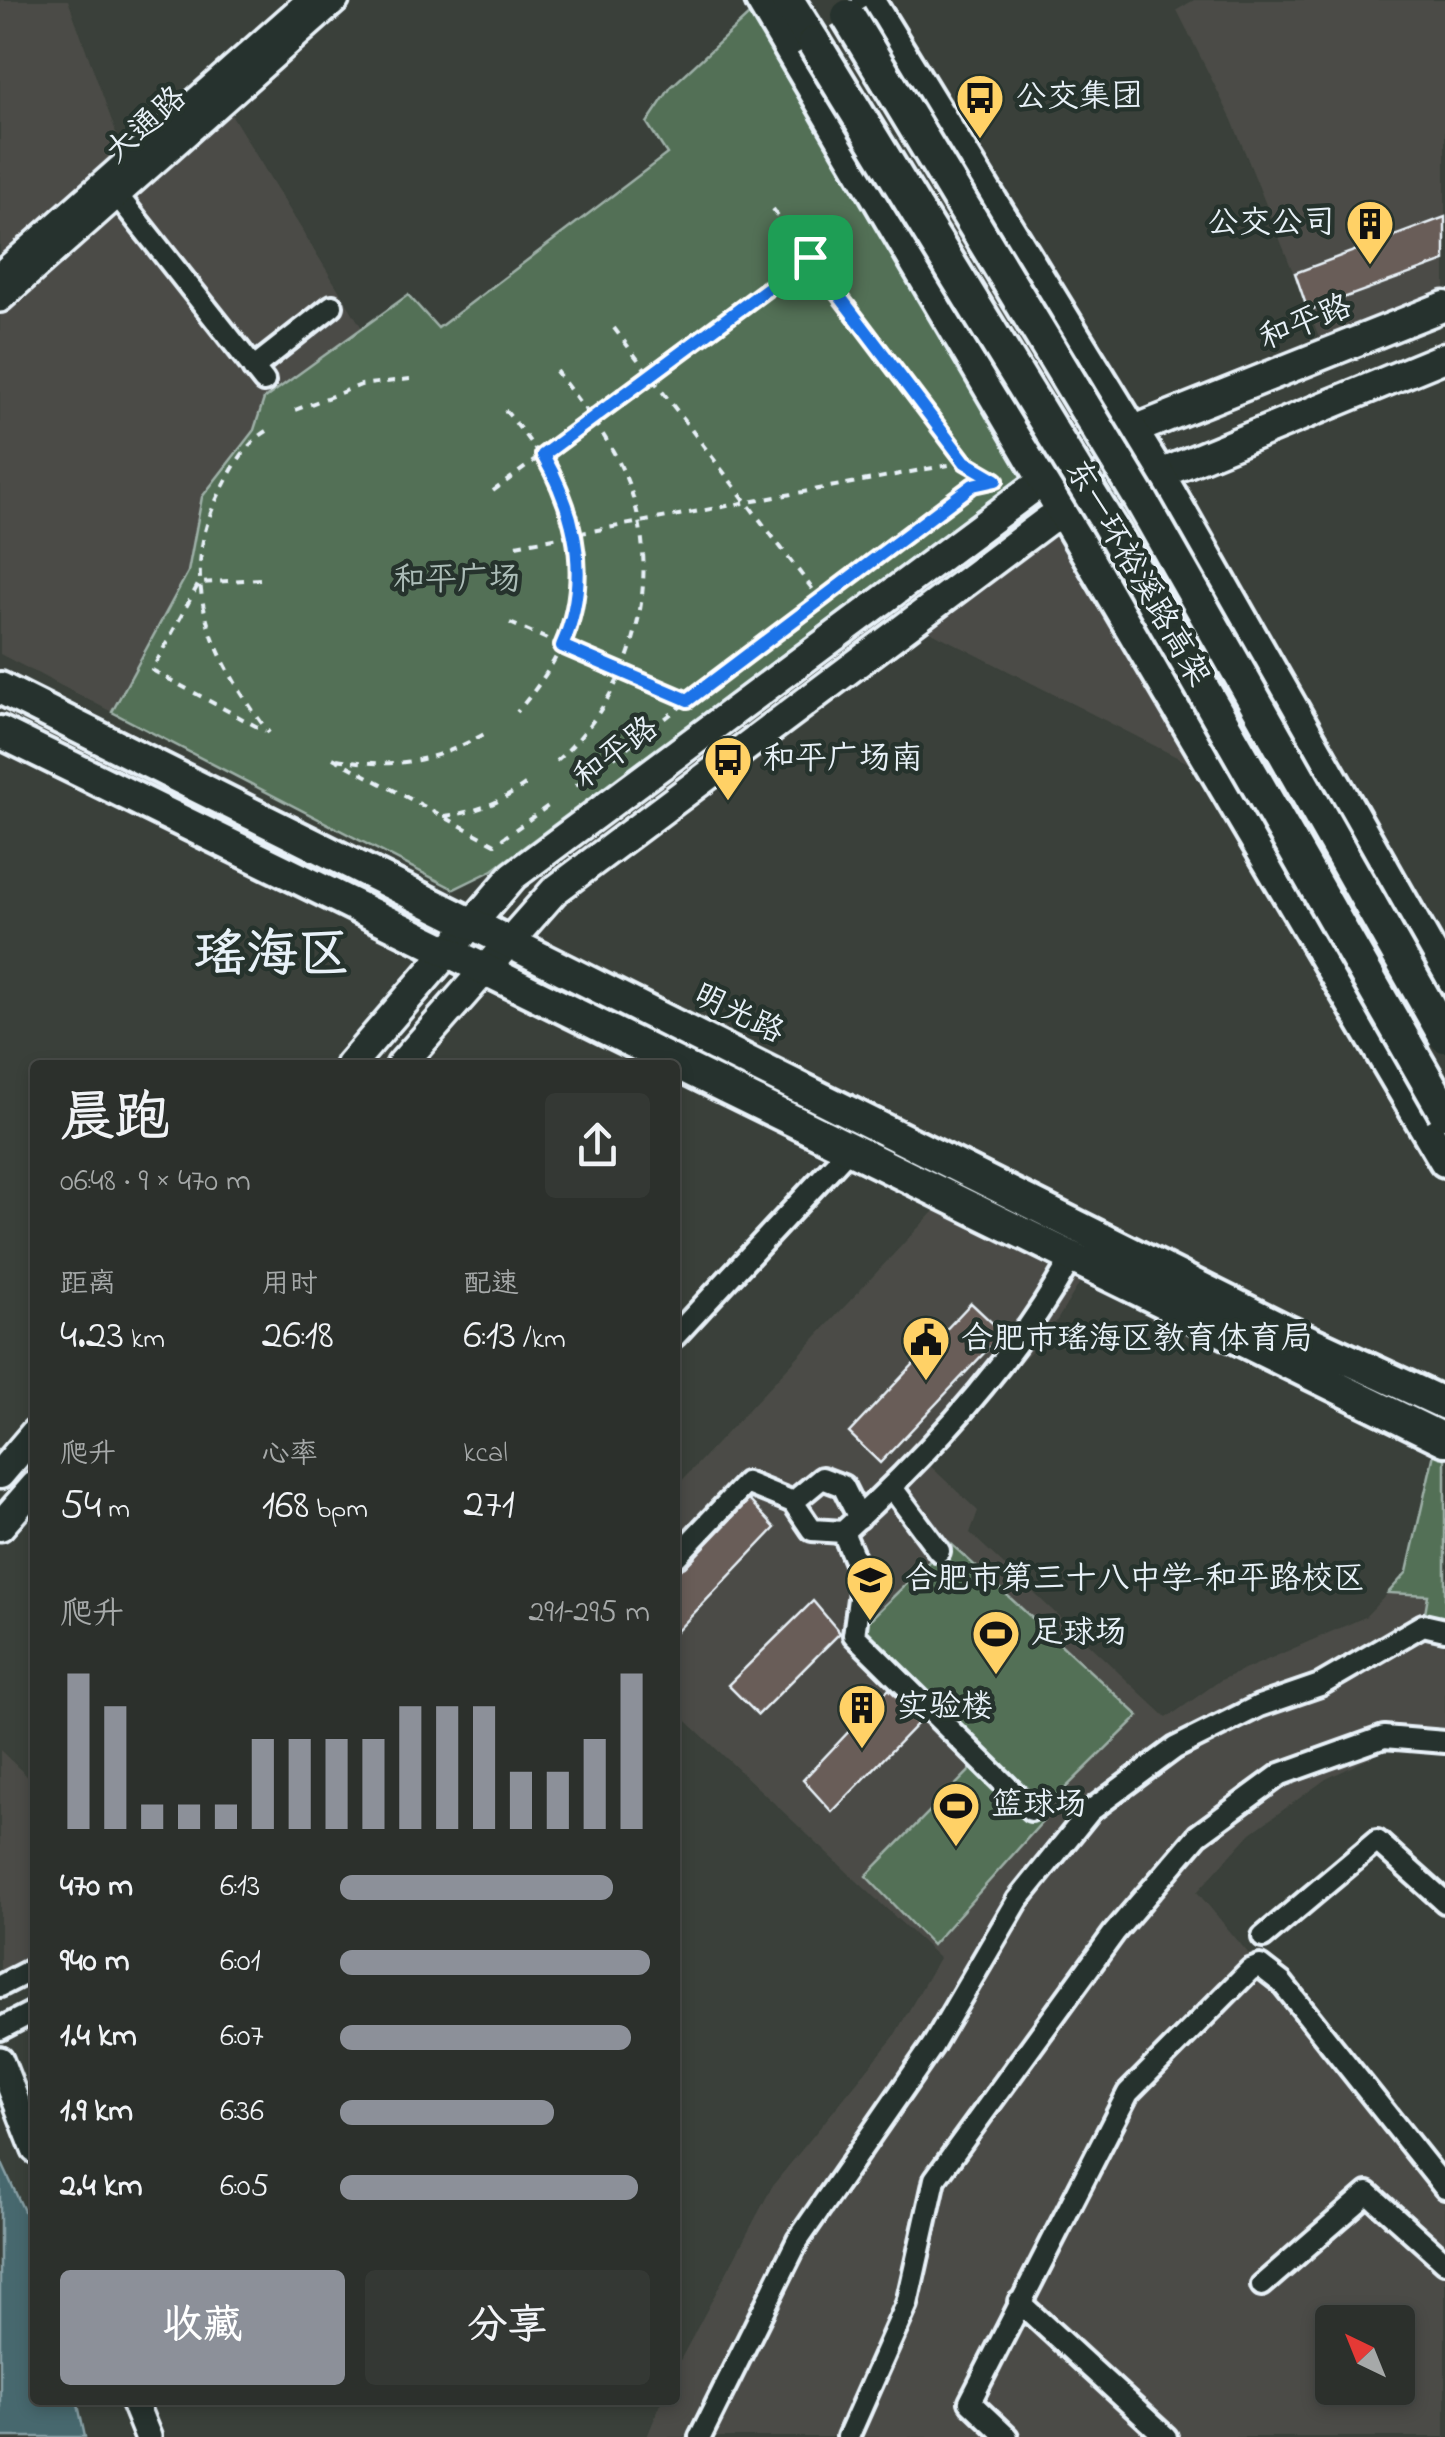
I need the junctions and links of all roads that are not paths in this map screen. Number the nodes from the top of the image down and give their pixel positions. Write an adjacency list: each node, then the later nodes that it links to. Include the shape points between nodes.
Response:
1 (310, 0): 9 (street, 大通路)
2 (336, 0): 8 (street, 大通路)
3 (761, 0): 7 (main road)
4 (770, 0): 7 (main road)
5 (787, 0): 7 (highway, 东一环裕溪路高架)
6 (860, 7): 14 (main road); 25 (highway, 东一环裕溪路高架, bridge)
7 (805, 49): 16 (main road); 30 (highway, 东一环裕溪路高架, bridge, via 1109,525)
8 (117, 195): 10 (street, 大通路); 11 (street, via 259,375)
9 (0, 276)
10 (0, 300)
11 (332, 306)
12 (1445, 306): 14 (main road, 和平路)
13 (1445, 357): 15 (main road)
14 (1132, 430): 15 (main road); 16 (main road, 和平路, via 1084,450)
15 (1158, 474): 17 (main road); 24 (main road)
16 (1045, 478): 17 (main road); 20 (main road, 和平路, via 513,876)
17 (1065, 513): 21 (main road, via 554,891); 32 (main road)
18 (0, 688): 20 (main road, 明光路)
19 (0, 732): 22 (main road)
20 (472, 923): 21 (main road, 明光路); 22 (main road, 和平路)
21 (509, 942): 23 (main road); 35 (main road, 明光路)
22 (448, 951): 23 (main road); 26 (main road, 和平路)
23 (485, 969): 27 (main road); 28 (main road)
24 (1445, 978)
25 (1445, 1036)
26 (354, 1060)
27 (406, 1060)
28 (671, 1060)
29 (680, 1065): 31 (main road)
30 (1445, 1112)
31 (850, 1148): 33 (main road); 34 (street)
32 (1445, 1161)
33 (1072, 1257): 37 (main road); 39 (street, via 1041,1313)
34 (680, 1331)
35 (1445, 1404)
36 (30, 1439): 38 (main road)
37 (1445, 1440)
38 (0, 1474)
39 (893, 1489): 42 (street); 44 (street)
40 (30, 1492): 43 (main road)
41 (793, 1502): 42 (street, via 812,1530); 42 (street, via 822,1478 842,1486); 45 (street, via 746,1482)
42 (851, 1525): 48 (street, via 862,1577 854,1636)
43 (0, 1526)
44 (939, 1551)
45 (680, 1553)
46 (1445, 1630): 63 (street, via 1423,1625 1320,1685 1259,1706 1175,1748 1090,1811 1018,1900 933,2045 798,2240)
47 (1445, 1742): 64 (street, via 1384,1737 1281,1774 1198,1834 1114,1933 935,2179 907,2304)
48 (1031, 1810)
49 (1445, 1902): 50 (street, via 1377,1841)
50 (1264, 1937)
51 (30, 1971): 52 (street)
52 (0, 1986)
53 (30, 2013): 54 (street)
54 (0, 2030)
55 (0, 2060): 56 (street)
56 (30, 2137)
57 (1445, 2188): 60 (street, via 1282,1983 1260,1966 1128,2093)
58 (1445, 2262): 59 (street, via 1368,2193)
59 (1262, 2285)
60 (1019, 2302): 65 (street, via 970,2402); 66 (street)
61 (135, 2405): 62 (street)
62 (148, 2437)
63 (700, 2437)
64 (848, 2437)
65 (1007, 2437)
66 (1166, 2437)

